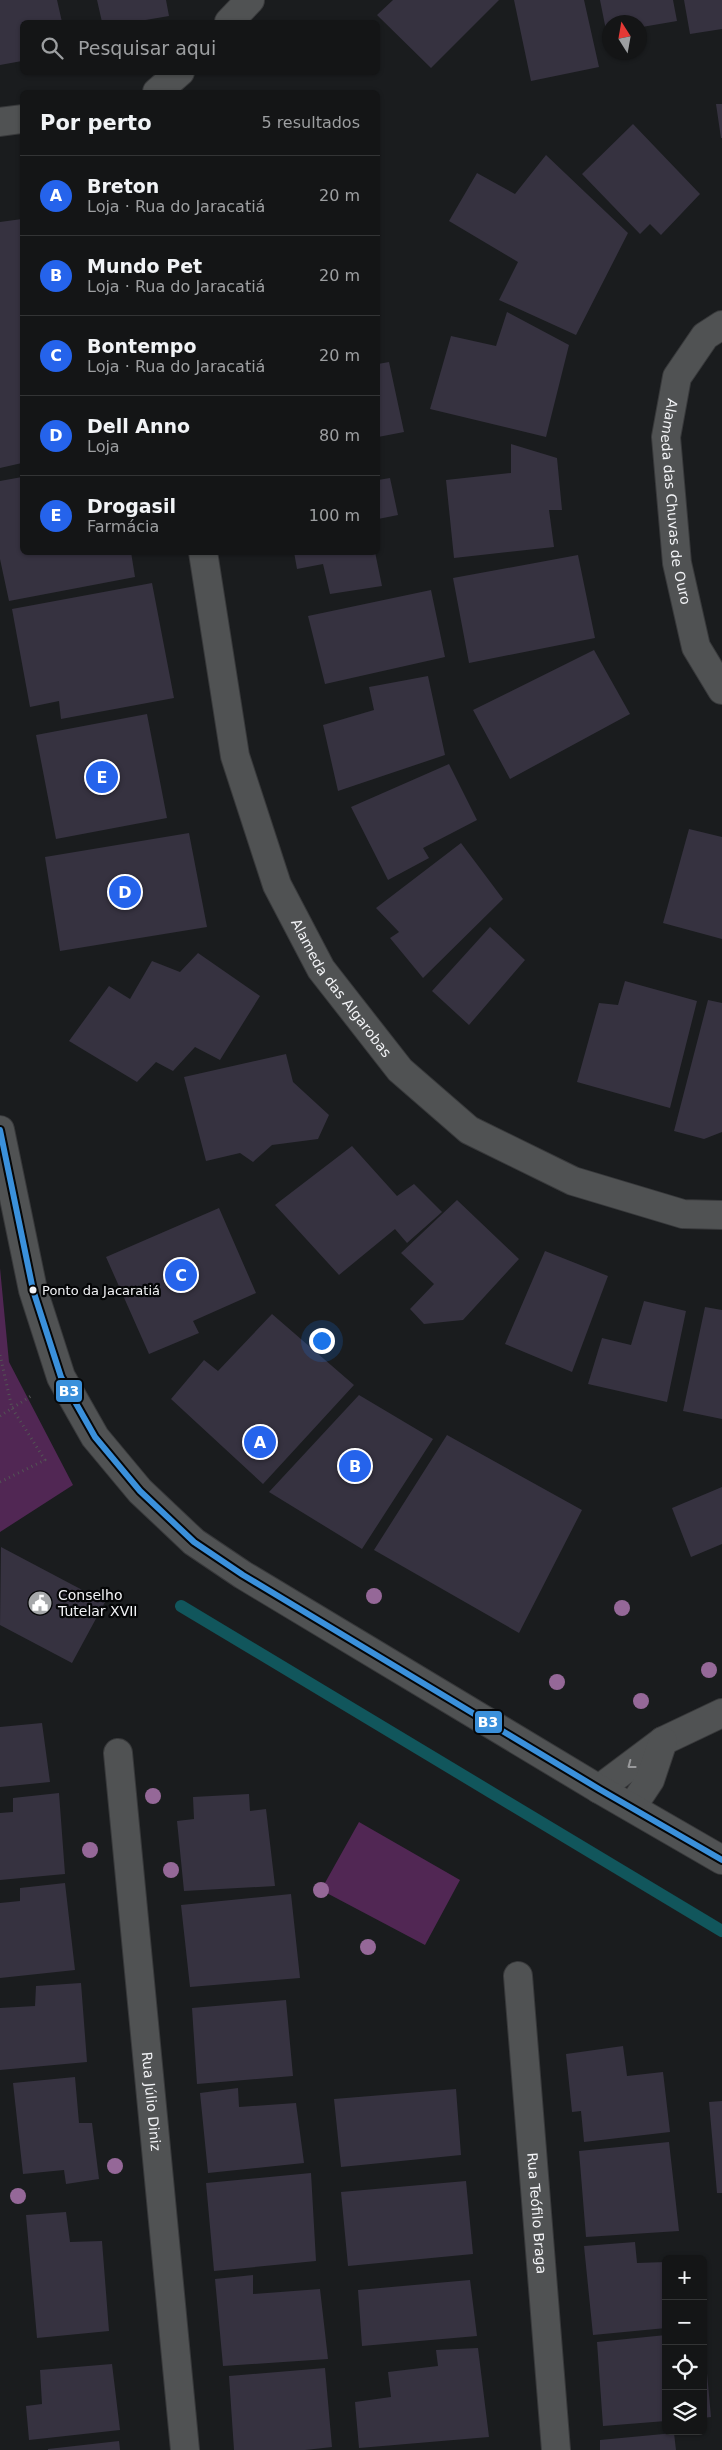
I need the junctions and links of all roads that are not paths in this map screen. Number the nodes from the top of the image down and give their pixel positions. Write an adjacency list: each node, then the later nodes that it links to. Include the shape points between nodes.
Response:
1 (250, 0): 2 (street)
2 (231, 20)
3 (177, 75): 4 (street)
4 (159, 90)
5 (20, 120): 6 (street)
6 (0, 122)
7 (722, 325): 9 (street, Alameda das Chuvas de Ouro, via 704,336 677,377 666,437 677,563 696,647)
8 (203, 555): 11 (street, Alameda das Algarobas, via 235,756 277,885 321,969 394,1063 468,1130 573,1181 682,1214)
9 (722, 690)
10 (0, 1130): 15 (street, via 33,1290 61,1376 95,1437 140,1491 194,1542 243,1575)
11 (722, 1216)
12 (722, 1713): 13 (street)
13 (663, 1741): 15 (street, one-way to 15); 16 (street, via 650,1780)
14 (118, 1753): 19 (street, Rua Júlio Diniz)
15 (599, 1789): 16 (street)
16 (632, 1807): 17 (street)
17 (722, 1860)
18 (518, 1976): 20 (street, Rua Teófilo Braga)
19 (184, 2450)
20 (556, 2450)

